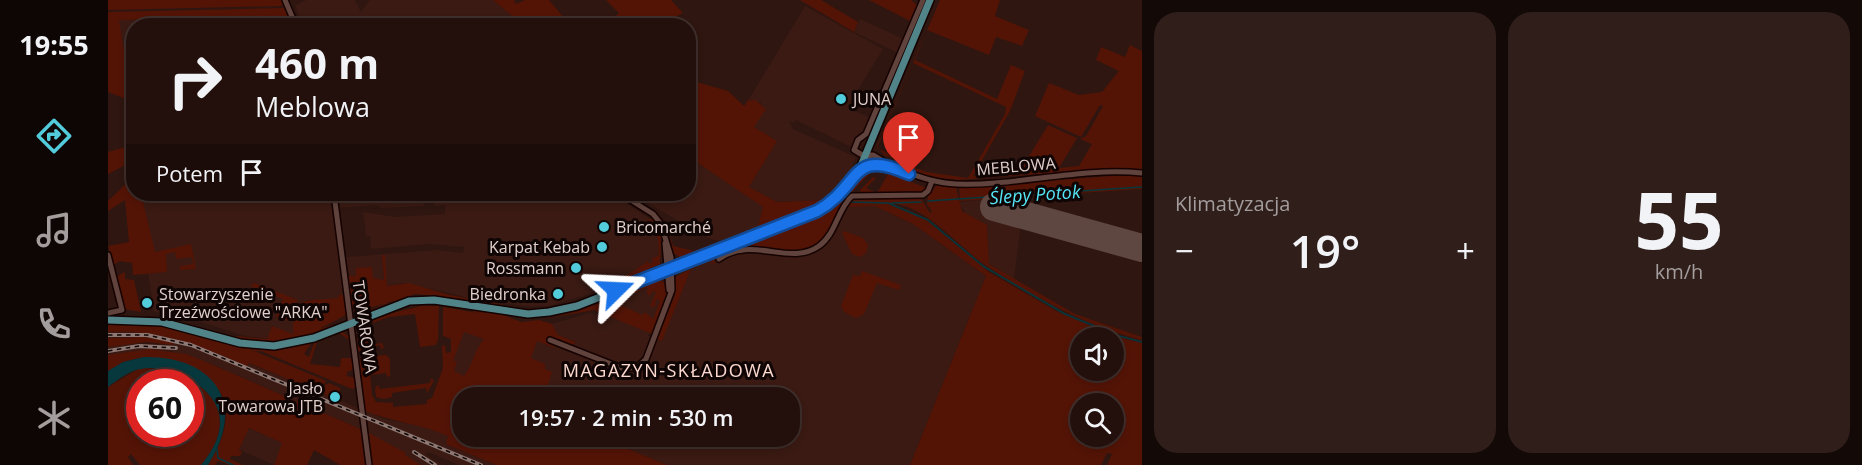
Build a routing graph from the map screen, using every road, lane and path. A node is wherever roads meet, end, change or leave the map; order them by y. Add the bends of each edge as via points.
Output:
1 (285, 0) edge
2 (923, 0) edge
3 (932, 0) edge
4 (292, 18) edge
5 (866, 155) junction
6 (876, 163) junction
7 (894, 167) junction
8 (859, 170) junction
9 (1142, 172) edge
10 (932, 181) junction
11 (335, 201) edge
12 (632, 201) edge
13 (665, 235) junction
14 (108, 255) edge
15 (670, 257) junction
16 (720, 260) dead end
17 (683, 264) junction
18 (669, 269) junction
19 (657, 274) junction
20 (668, 280) junction
21 (670, 301) junction
22 (108, 313) edge
23 (108, 320) edge
24 (351, 322) junction
25 (550, 339) dead end
26 (369, 465) edge

1 - 4 street
2 - 5 street via 866,134 854,150
3 - 5 main road
5 - 6 street, MEBLOWA
5 - 7 street, MEBLOWA
5 - 8 main road
6 - 7 street, MEBLOWA
6 - 8 street
7 - 10 street, MEBLOWA
8 - 17 main road via 839,196 817,211
9 - 10 street, MEBLOWA via 963,184
10 - 16 street via 923,195 852,196 834,228 813,250 793,253 746,248
11 - 24 street, TOWAROWA
12 - 13 street via 655,216
13 - 15 street
13 - 18 street
14 - 22 street via 122,309
15 - 17 street
15 - 18 street
17 - 18 main road
18 - 19 main road
18 - 20 street
18 - 21 street
19 - 20 street
19 - 24 main road via 577,306 549,312 528,314 420,300 400,303
20 - 21 street
21 - 25 street via 646,359 635,368 622,368
23 - 24 main road via 162,322 240,343 274,346 314,338
24 - 26 street, TOWAROWA

